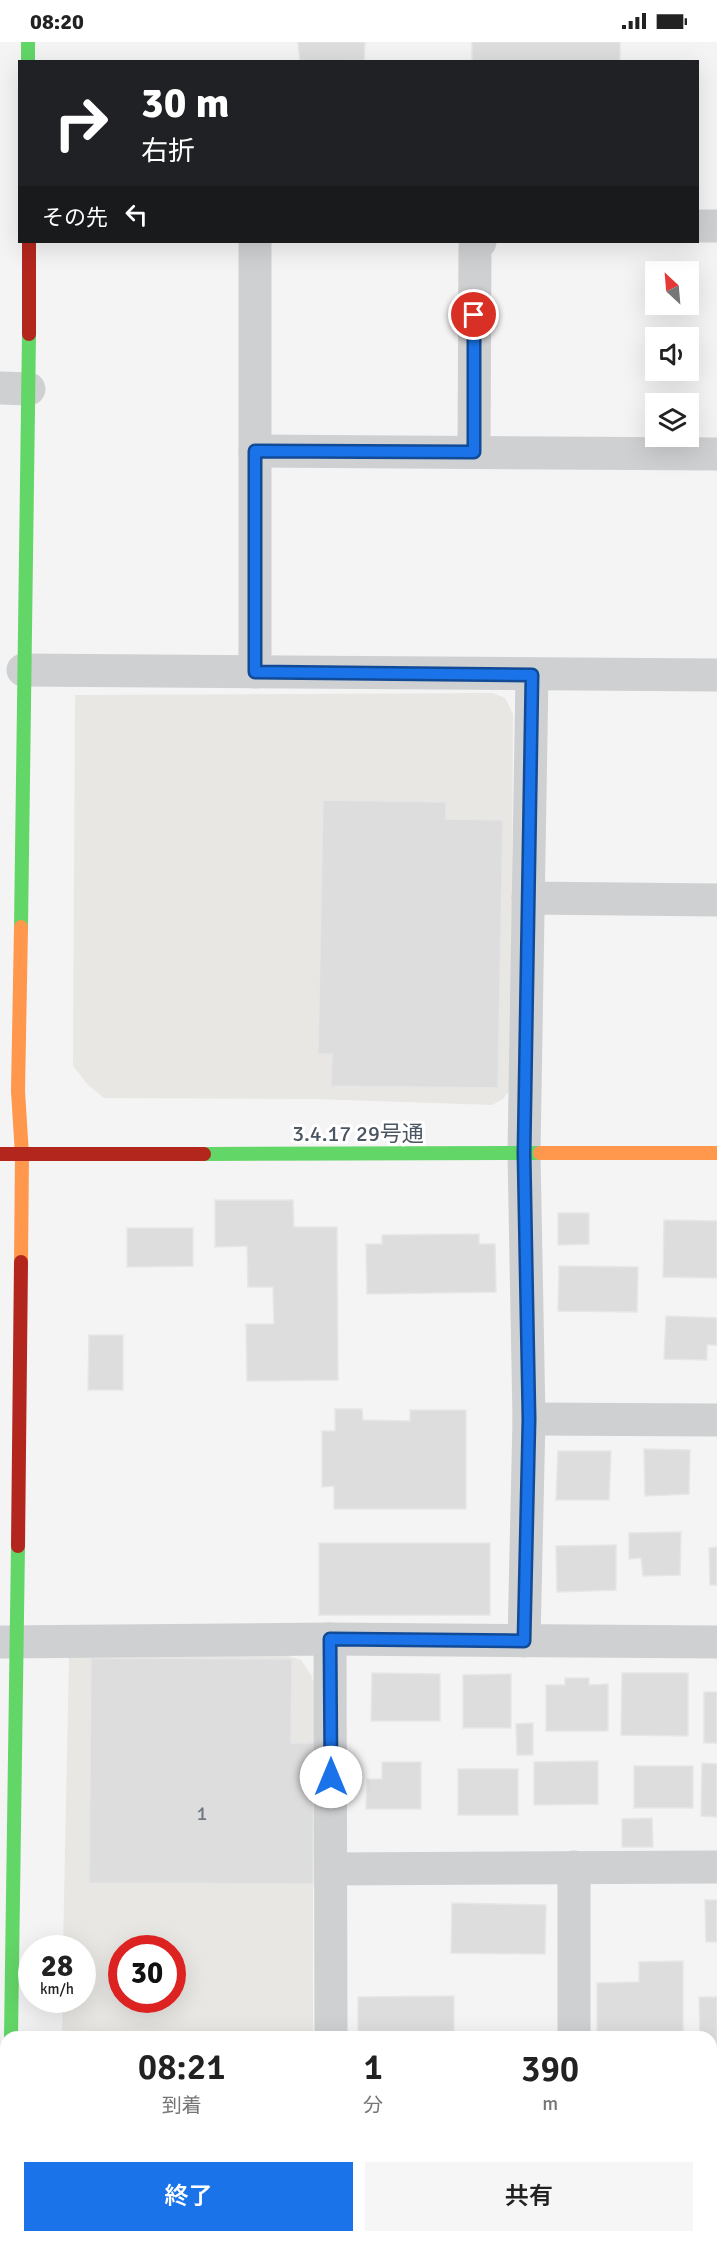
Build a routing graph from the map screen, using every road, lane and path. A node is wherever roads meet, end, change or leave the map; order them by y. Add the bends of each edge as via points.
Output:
1 (28, 42) edge
2 (28, 60) edge
3 (699, 226) edge
4 (717, 226) edge
5 (28, 243) edge
6 (255, 243) edge
7 (478, 243) edge
8 (14, 389) edge
9 (255, 451) junction
10 (474, 452) junction
11 (717, 454) edge
12 (23, 670) junction
13 (255, 672) junction
14 (532, 675) junction
15 (717, 675) edge
16 (528, 898) junction
17 (717, 900) edge
18 (524, 1153) junction
19 (717, 1153) edge
20 (0, 1154) edge
21 (22, 1155) junction
22 (10, 1415) edge
23 (529, 1419) junction
24 (717, 1420) edge
25 (330, 1639) junction
26 (524, 1641) junction
27 (8, 1642) edge
28 (717, 1642) edge
29 (574, 1867) junction
30 (717, 1867) edge
31 (331, 1869) junction
32 (11, 2031) edge
33 (331, 2031) edge
34 (574, 2031) edge

1 - 2 main road
3 - 4 street
5 - 8 main road
6 - 9 street
7 - 10 street via 474,246
8 - 12 main road
9 - 10 street
9 - 13 street
10 - 11 street
12 - 13 street
12 - 21 main road via 18,1091
13 - 14 street
14 - 15 street
14 - 16 street
16 - 17 street
16 - 18 street
18 - 19 main road, 3.4.17 29号通
18 - 21 main road, 3.4.17 29号通
18 - 23 street
20 - 21 main road, 3.4.17 29号通
21 - 22 main road
22 - 27 main road
23 - 24 street
23 - 26 street
25 - 26 street
25 - 27 street
25 - 31 street
26 - 28 street
27 - 32 main road
29 - 30 street
29 - 31 street
29 - 34 street
31 - 33 street

